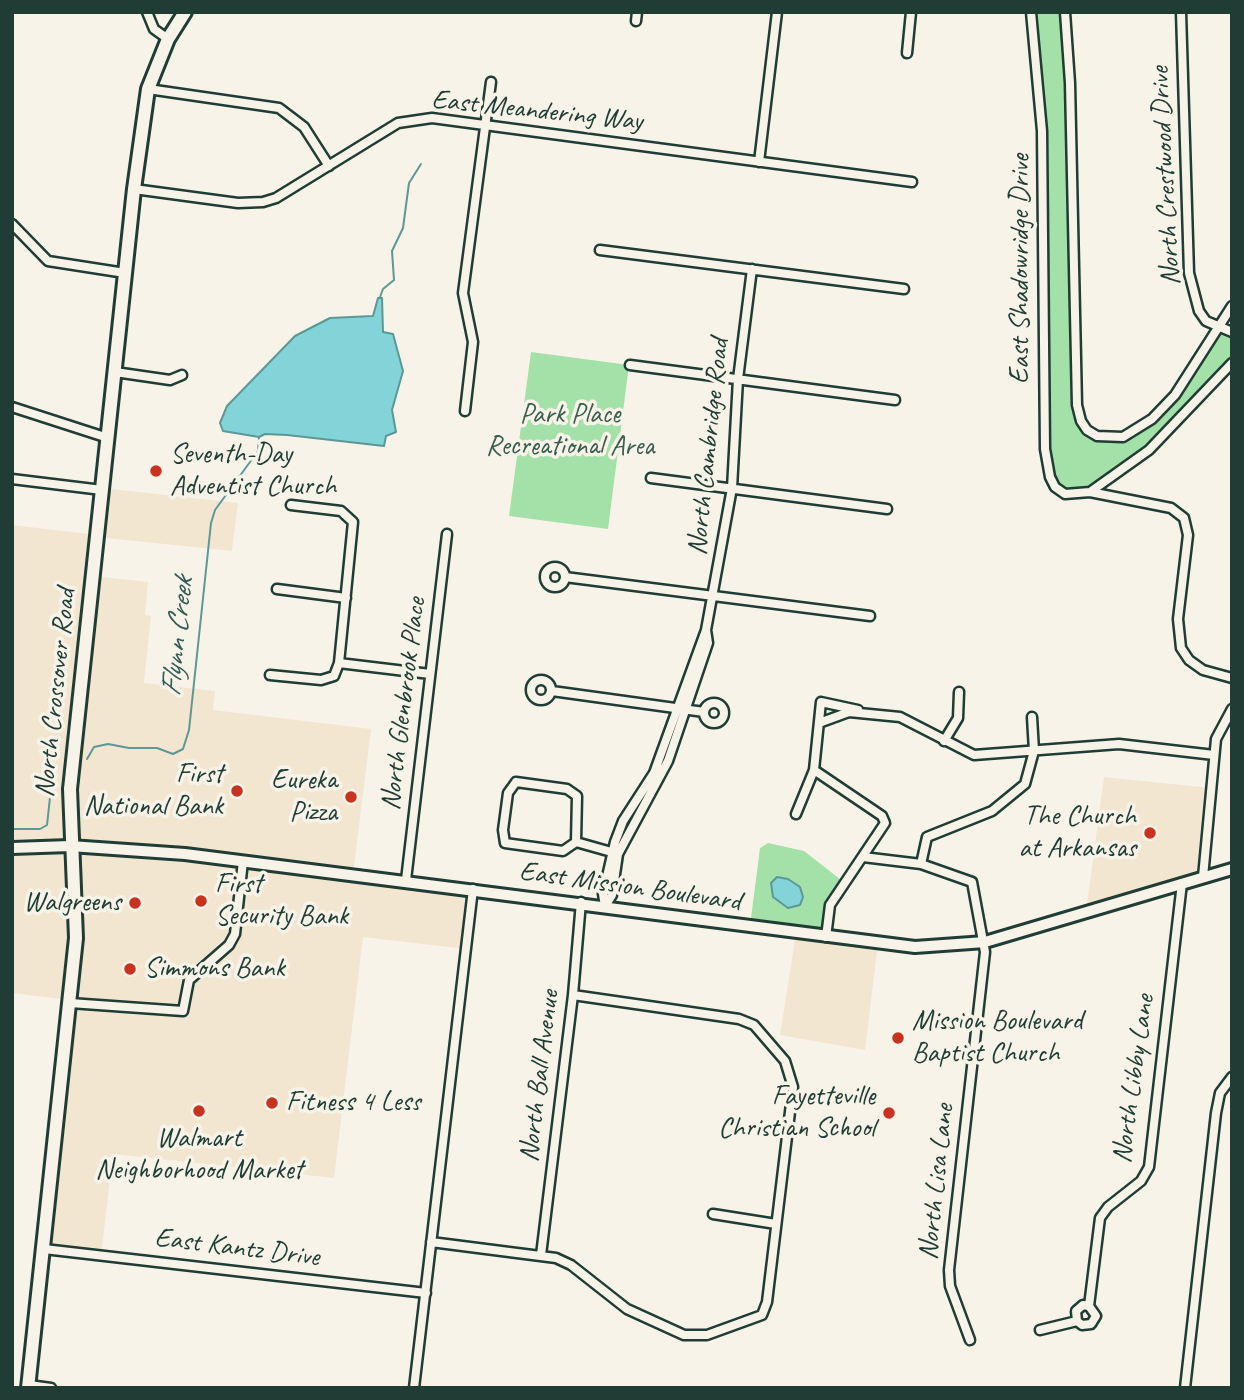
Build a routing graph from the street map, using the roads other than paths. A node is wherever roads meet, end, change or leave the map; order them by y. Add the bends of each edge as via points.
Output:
1 (146, 12) edge
2 (185, 12) edge
3 (777, 12) edge
4 (911, 12) edge
5 (1031, 12) edge
6 (1065, 12) edge
7 (1181, 12) edge
8 (168, 39) junction
9 (907, 54) dead end
10 (491, 82) dead end
11 (148, 89) junction
12 (485, 124) junction
13 (759, 162) junction
14 (330, 166) junction
15 (912, 182) dead end
16 (134, 189) junction
17 (12, 225) edge
18 (600, 250) dead end
19 (752, 269) junction
20 (125, 273) junction
21 (904, 289) dead end
22 (1232, 306) edge
23 (1218, 328) junction
24 (1232, 332) edge
25 (1232, 363) edge
26 (630, 365) dead end
27 (115, 372) junction
28 (182, 375) dead end
29 (738, 379) junction
30 (895, 400) dead end
31 (12, 407) edge
32 (465, 411) dead end
33 (108, 438) junction
34 (651, 478) dead end
35 (12, 479) edge
36 (732, 488) junction
37 (102, 489) junction
38 (1090, 492) junction
39 (291, 505) dead end
40 (887, 509) dead end
41 (447, 534) dead end
42 (565, 577) dead end
43 (277, 589) dead end
44 (713, 597) junction
45 (346, 598) junction
46 (870, 616) dead end
47 (339, 663) junction
48 (430, 674) junction
49 (270, 675) dead end
50 (1232, 678) edge
51 (552, 691) dead end
52 (960, 692) dead end
53 (1232, 709) edge
54 (682, 710) junction
55 (860, 711) junction
56 (704, 712) dead end
57 (1032, 717) dead end
58 (820, 723) junction
59 (944, 741) junction
60 (1034, 751) junction
61 (1213, 755) junction
62 (814, 770) junction
63 (796, 814) dead end
64 (576, 842) junction
65 (71, 846) junction
66 (12, 848) edge
67 (615, 853) junction
68 (863, 857) junction
69 (243, 860) junction
70 (921, 864) junction
71 (1232, 869) edge
72 (1203, 877) junction
73 (406, 880) junction
74 (1182, 883) junction
75 (473, 889) junction
76 (581, 902) junction
77 (605, 906) junction
78 (826, 937) junction
79 (985, 942) junction
80 (573, 995) junction
81 (70, 1003) junction
82 (1232, 1077) edge
83 (713, 1214) dead end
84 (776, 1224) junction
85 (431, 1242) junction
86 (44, 1249) junction
87 (541, 1255) junction
88 (426, 1293) junction
89 (1089, 1306) junction
90 (1077, 1321) junction
91 (1040, 1331) dead end
92 (970, 1340) dead end
93 (29, 1387) edge
94 (51, 1388) edge
95 (414, 1388) edge
96 (1185, 1388) edge

1 - 8 street via 154,29
2 - 8 main road, North Crossover Road
3 - 13 street
4 - 9 street
5 - 38 street, East Shadowridge Drive via 1042,131 1047,465 1055,487 1065,494
6 - 23 street via 1081,421 1097,436 1123,438 1152,419 1175,395
7 - 23 street, North Crestwood Drive via 1189,273 1199,311
8 - 11 main road, North Crossover Road
10 - 12 street
11 - 14 street via 279,108 304,127
11 - 16 main road, North Crossover Road
12 - 13 street, East Meandering Way
12 - 14 street, East Meandering Way via 432,118 398,123
12 - 32 street via 463,293 473,342
13 - 15 street, East Meandering Way
14 - 16 street, East Meandering Way via 263,202 238,203
16 - 20 main road, North Crossover Road
17 - 20 street via 48,261
18 - 19 street
19 - 21 street
19 - 29 street, North Cambridge Road
20 - 27 main road, North Crossover Road
22 - 23 street
23 - 24 street
25 - 38 street via 1166,436
26 - 29 street
27 - 28 street via 170,380
27 - 33 main road, North Crossover Road
29 - 30 street
29 - 36 street, North Cambridge Road
31 - 33 street
33 - 37 main road, North Crossover Road
34 - 36 street
35 - 37 street
36 - 40 street
36 - 44 street, North Cambridge Road
37 - 65 main road, North Crossover Road via 69,789
38 - 50 street via 1171,508 1184,518 1188,535 1178,619 1181,648 1203,670
39 - 45 street via 341,511 350,517 355,528
41 - 48 street, North Glenbrook Place
42 - 44 street
43 - 45 street
44 - 46 street
44 - 54 street, North Cambridge Road via 708,643
45 - 47 street
47 - 48 street
47 - 49 street via 334,676 321,680
48 - 73 street, North Glenbrook Place
51 - 54 street
52 - 59 street via 958,718
53 - 61 street
54 - 56 street
54 - 67 street, North Cambridge Road via 668,761
55 - 58 street
55 - 58 street via 821,702
55 - 59 street via 912,721
57 - 60 street
58 - 62 street
59 - 60 street via 974,755
60 - 61 street via 1119,744
60 - 70 street via 1025,784 992,811 927,837
61 - 72 street
62 - 63 street
62 - 68 street via 884,819
64 - 64 street via 563,851 505,843 508,793 516,782 567,789 577,796
64 - 67 street
65 - 66 main road, East Mission Boulevard
65 - 69 main road, East Mission Boulevard
65 - 81 main road, North Crossover Road via 77,932
67 - 77 street, North Cambridge Road via 611,895
68 - 70 street
68 - 78 street via 830,905
69 - 73 main road, East Mission Boulevard
69 - 81 street via 235,934 229,945 189,980 183,1011
70 - 79 street, North Lisa Lane via 968,878
71 - 72 main road, East Mission Boulevard
72 - 74 main road, East Mission Boulevard
73 - 75 main road, East Mission Boulevard
74 - 79 main road, East Mission Boulevard
74 - 89 street, North Libby Lane via 1149,1167 1141,1181 1108,1206 1100,1218
75 - 76 main road, East Mission Boulevard
75 - 85 street
76 - 77 main road, East Mission Boulevard
76 - 80 street, North Ball Avenue
77 - 78 main road, East Mission Boulevard
78 - 79 main road, East Mission Boulevard via 915,947
79 - 92 street, North Lisa Lane via 949,1270 950,1286
80 - 84 street via 739,1019 767,1037 785,1060 792,1079
80 - 87 street, North Ball Avenue
81 - 86 main road, North Crossover Road
82 - 96 street via 1220,1093 1216,1113
83 - 84 street
84 - 87 street via 765,1309 757,1319 695,1337 627,1310 571,1265
85 - 87 street
85 - 88 street
86 - 88 street, East Kantz Drive
86 - 93 main road, North Crossover Road
88 - 95 street
89 - 90 street via 1078,1309
89 - 90 street, North Libby Lane via 1096,1312 1094,1322 1085,1325
90 - 91 street, North Libby Lane
93 - 94 street

